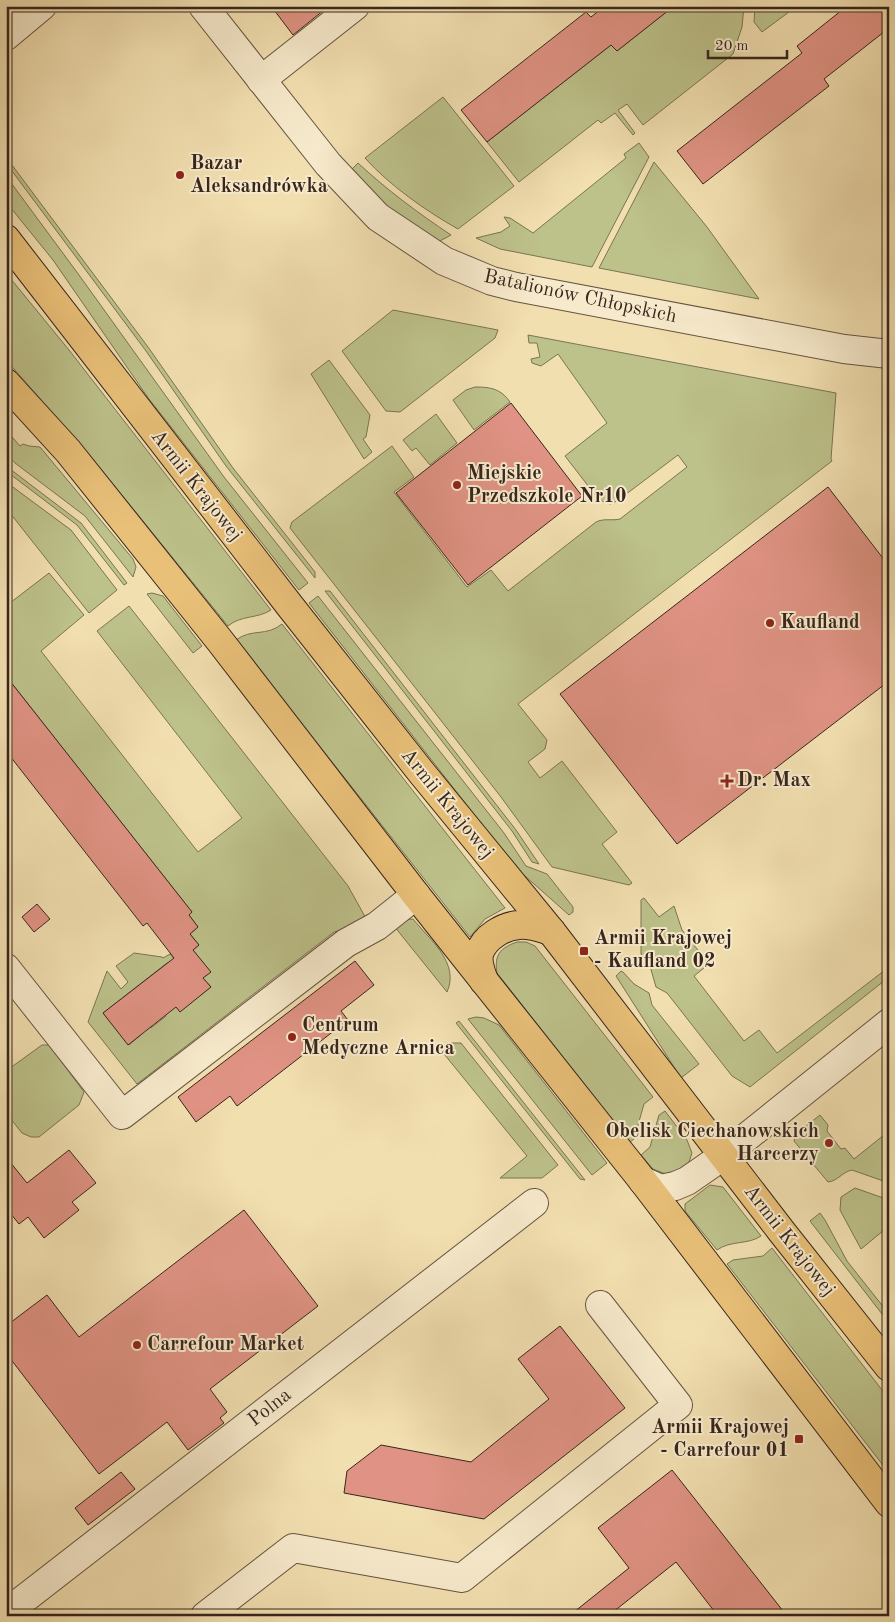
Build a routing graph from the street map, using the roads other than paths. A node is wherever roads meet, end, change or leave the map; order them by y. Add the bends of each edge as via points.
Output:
1 (42, 6) edge
2 (203, 6) edge
3 (355, 6) edge
4 (6, 36) edge
5 (261, 80) junction
6 (6, 239) edge
7 (889, 354) edge
8 (6, 383) edge
9 (416, 895) junction
10 (551, 931) junction
11 (6, 968) edge
12 (484, 981) junction
13 (889, 1023) edge
14 (723, 1156) junction
15 (642, 1182) junction
16 (534, 1203) dead end
17 (600, 1304) dead end
18 (889, 1367) edge
19 (889, 1503) edge
20 (6, 1613) edge
21 (204, 1616) edge

1 - 4 street
2 - 5 street, Batalionów Chłopskich
3 - 5 street
5 - 7 street, Batalionów Chłopskich via 328,164 378,217 444,261 492,281 516,287 844,350
6 - 10 main road, Armii Krajowej via 290,606
8 - 9 main road via 68,451
9 - 11 street via 377,926 346,943 122,1115
9 - 12 main road
10 - 12 main road via 521,925 511,926 492,936 479,953
10 - 14 main road, Armii Krajowej
12 - 15 main road
13 - 14 street
14 - 15 street via 675,1186 661,1189
14 - 18 main road, Armii Krajowej
15 - 19 main road
16 - 20 street, Polna
17 - 21 street via 678,1405 462,1578 293,1548

